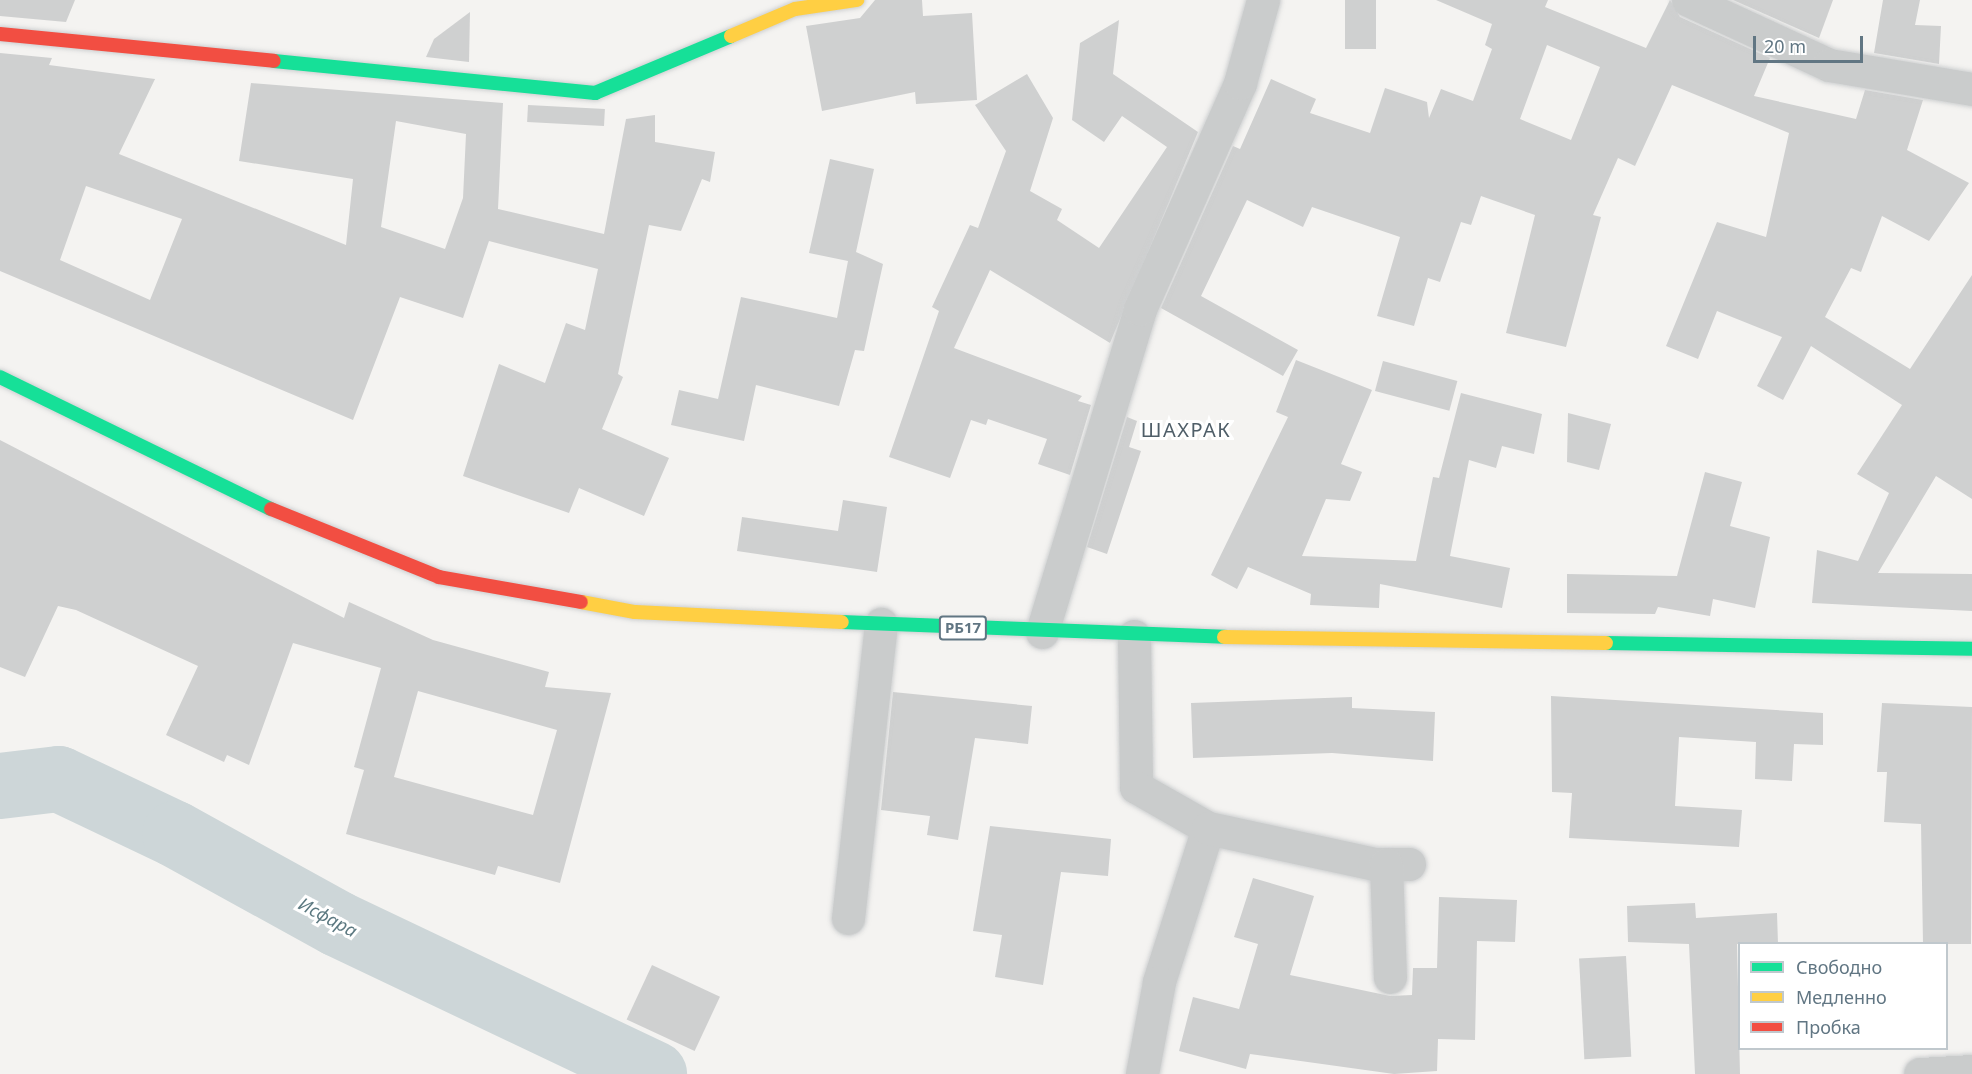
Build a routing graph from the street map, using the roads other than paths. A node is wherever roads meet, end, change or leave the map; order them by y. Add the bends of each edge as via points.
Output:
1 (857, 0) edge
2 (1263, 0) edge
3 (1689, 0) edge
4 (0, 34) edge
5 (1972, 89) edge
6 (0, 377) edge
7 (881, 624) junction
8 (1042, 632) junction
9 (1134, 636) junction
10 (1972, 649) edge
11 (1208, 828) junction
12 (848, 918) dead end
13 (1390, 977) dead end
14 (1972, 1071) edge
15 (1142, 1074) edge
16 (1920, 1074) edge

1 - 4 main road via 795,9 594,93
2 - 8 street via 1240,83 1140,309
3 - 5 street via 1829,65
6 - 7 main road, РБ17 via 237,495 439,577 635,612
7 - 8 main road, РБ17
7 - 12 street
8 - 9 main road, РБ17
9 - 10 main road, РБ17
9 - 11 street via 1136,787
11 - 13 street via 1397,864
11 - 15 street via 1160,982
14 - 16 street

